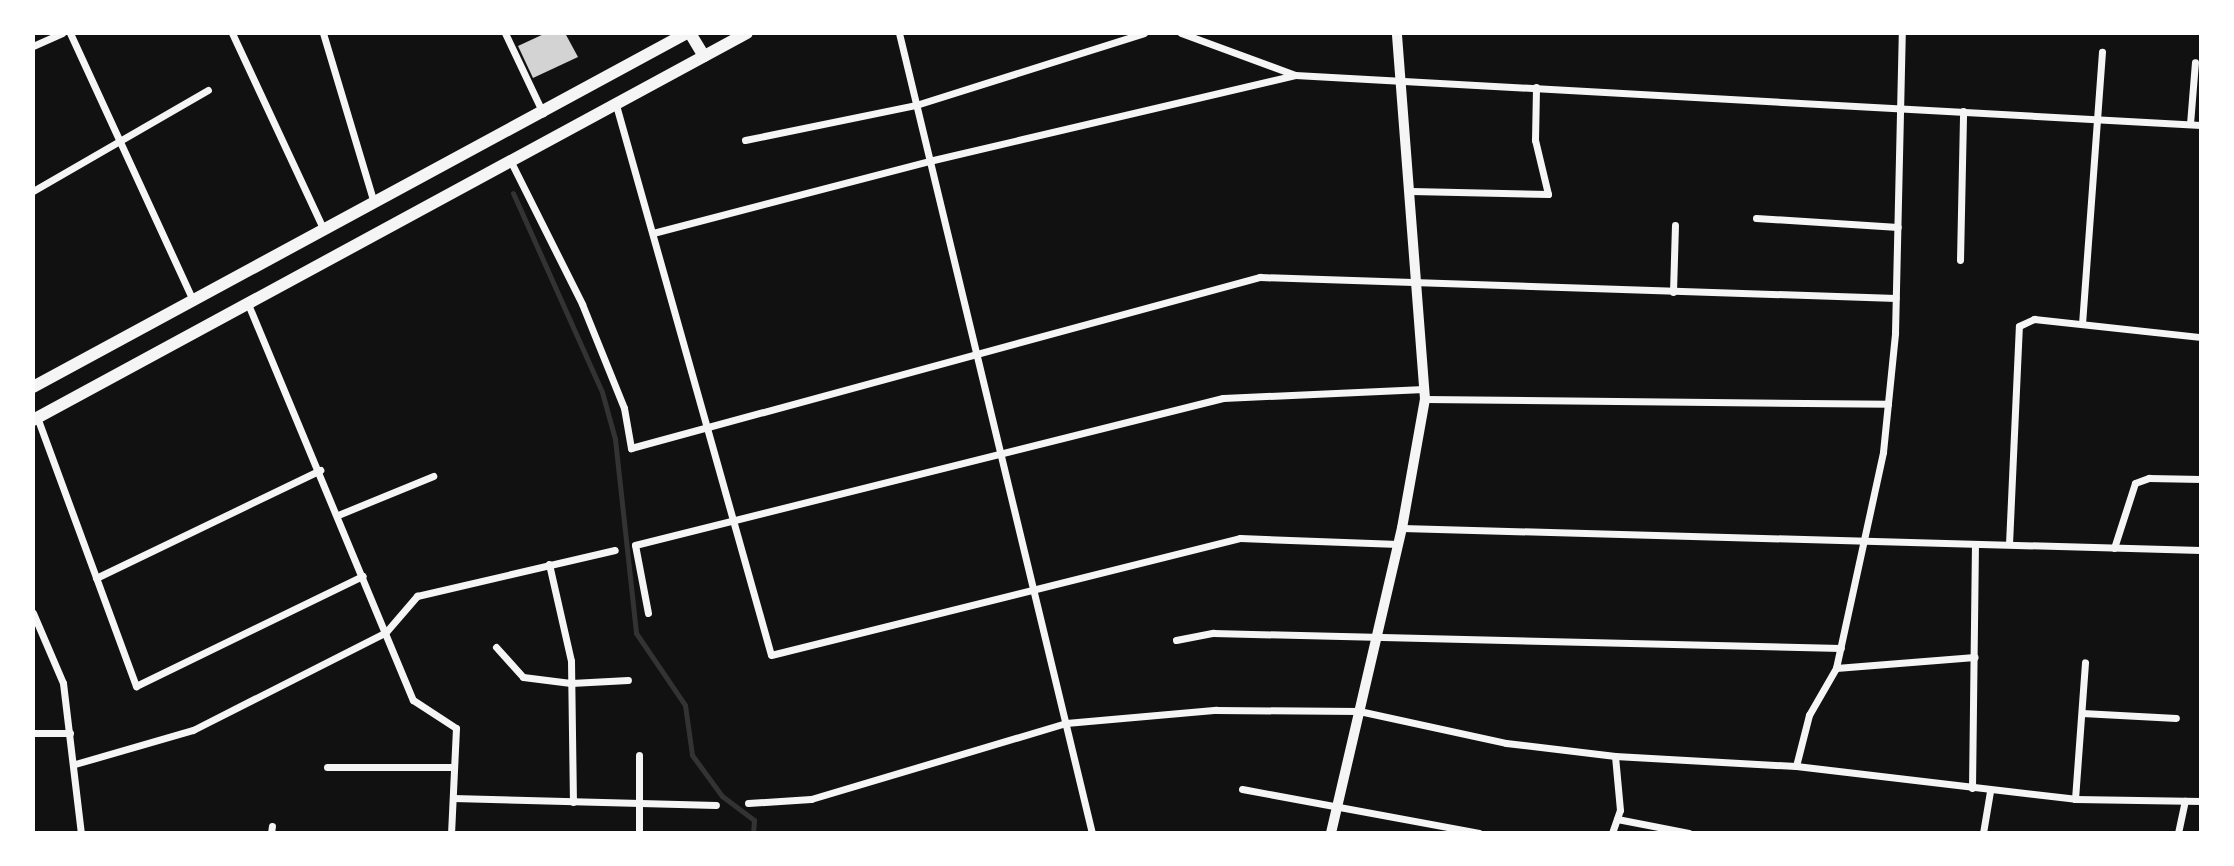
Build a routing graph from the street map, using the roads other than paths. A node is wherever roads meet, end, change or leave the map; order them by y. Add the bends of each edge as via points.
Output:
1 (62, 33) edge
2 (70, 33) edge
3 (232, 33) edge
4 (323, 33) edge
5 (505, 33) edge
6 (689, 33) edge
7 (747, 33) edge
8 (899, 33) edge
9 (1144, 33) edge
10 (1181, 33) edge
11 (1397, 33) edge
12 (1902, 33) edge
13 (33, 46) edge
14 (2102, 52) dead end
15 (704, 56) junction
16 (2195, 62) dead end
17 (1295, 75) junction
18 (1401, 79) junction
19 (1536, 87) junction
20 (208, 90) dead end
21 (617, 105) junction
22 (916, 105) junction
23 (1902, 108) junction
24 (1963, 111) junction
25 (543, 113) junction
26 (2101, 119) junction
27 (2190, 124) junction
28 (2201, 125) edge
29 (120, 141) junction
30 (745, 141) dead end
31 (929, 161) junction
32 (511, 162) junction
33 (33, 191) edge
34 (1411, 191) junction
35 (374, 203) junction
36 (1756, 218) dead end
37 (1675, 225) dead end
38 (1898, 226) junction
39 (324, 230) junction
40 (653, 233) junction
41 (1960, 260) dead end
42 (1419, 286) junction
43 (1673, 292) junction
44 (1896, 298) junction
45 (193, 300) junction
46 (248, 303) junction
47 (2082, 324) junction
48 (2201, 337) edge
49 (976, 353) junction
50 (33, 387) edge
51 (1424, 394) junction
52 (1888, 404) junction
53 (35, 418) edge
54 (707, 427) junction
55 (1000, 454) junction
56 (320, 470) junction
57 (433, 476) dead end
58 (2201, 479) edge
59 (338, 515) junction
60 (734, 523) junction
61 (1402, 528) junction
62 (1865, 540) junction
63 (1398, 544) junction
64 (1975, 544) junction
65 (2009, 544) junction
66 (2114, 548) junction
67 (615, 550) dead end
68 (2201, 550) edge
69 (549, 564) junction
70 (363, 576) junction
71 (96, 578) junction
72 (1033, 589) junction
73 (648, 612) dead end
74 (33, 613) edge
75 (386, 632) junction
76 (1377, 635) junction
77 (1176, 640) dead end
78 (496, 647) dead end
79 (1841, 648) junction
80 (1975, 657) junction
81 (2085, 662) dead end
82 (1836, 668) junction
83 (628, 680) dead end
84 (571, 683) junction
85 (1359, 711) junction
86 (2082, 713) junction
87 (2176, 718) dead end
88 (1066, 723) junction
89 (33, 733) edge
90 (70, 733) junction
91 (639, 755) dead end
92 (1615, 756) junction
93 (75, 764) junction
94 (1796, 766) junction
95 (327, 767) dead end
96 (454, 767) junction
97 (1972, 788) junction
98 (1242, 789) dead end
99 (1990, 791) junction
100 (453, 798) junction
101 (2075, 799) junction
102 (2185, 801) junction
103 (2201, 801) edge
104 (573, 802) junction
105 (748, 803) dead end
106 (1338, 804) junction
107 (716, 805) dead end
108 (639, 806) junction
109 (1616, 819) junction
110 (81, 833) edge
111 (451, 833) edge
112 (639, 833) edge
113 (1093, 833) edge
114 (1331, 833) edge
115 (1479, 833) edge
116 (1612, 833) edge
117 (1689, 833) edge
118 (1983, 833) edge
119 (2178, 833) edge

1 - 13 street
2 - 29 street
3 - 39 street
4 - 35 street
5 - 25 street
6 - 15 main road
6 - 25 main road
7 - 15 main road
8 - 22 street
9 - 22 street
10 - 17 street
11 - 18 main road
12 - 23 street
14 - 26 street
15 - 21 main road
16 - 27 street
17 - 18 street
17 - 31 street
18 - 19 street
18 - 34 main road
19 - 23 street
19 - 34 street via 1535,140 1548,194
20 - 29 street
21 - 32 main road
21 - 40 street
22 - 30 street
22 - 31 street
23 - 24 street
23 - 38 street
24 - 26 street
24 - 41 street
25 - 35 main road
26 - 27 street
26 - 47 street
27 - 28 street
29 - 33 street
29 - 45 street
31 - 40 street
31 - 49 street
32 - 46 main road
32 - 54 street via 582,304 624,408 631,448
34 - 42 main road
35 - 39 main road
36 - 38 street
37 - 43 street
38 - 44 street
39 - 45 main road
40 - 54 street
42 - 43 street
42 - 49 street via 1260,277
42 - 51 main road
43 - 44 street
44 - 52 street
45 - 50 main road
46 - 53 main road
46 - 56 street
47 - 48 street
47 - 65 street via 2034,319 2023,322 2017,332
49 - 54 street
49 - 55 street
51 - 52 street
51 - 55 street via 1223,398
51 - 61 main road
52 - 62 street
53 - 71 street
54 - 60 street
55 - 60 street
55 - 72 street
56 - 59 street
56 - 71 street
57 - 59 street
58 - 66 street via 2138,480 2132,486
59 - 70 street
60 - 72 street via 771,655
60 - 73 street via 635,545
61 - 62 street
61 - 63 main road
62 - 64 street
62 - 79 street
63 - 72 street via 1240,538
63 - 76 main road
64 - 65 street
64 - 80 street
65 - 66 street
66 - 68 street
67 - 69 street
69 - 75 street via 417,596
69 - 84 street via 571,661
70 - 71 street via 136,686
70 - 75 street
72 - 88 street
74 - 90 street via 63,683
75 - 93 street via 193,730
75 - 96 street via 413,700 456,728
76 - 77 street via 1213,632
76 - 79 street
76 - 85 main road
78 - 84 street via 523,677
79 - 82 street
80 - 82 street
80 - 97 street
81 - 86 street
82 - 94 street via 1809,715
83 - 84 street
84 - 104 street
85 - 88 street via 1216,710
85 - 92 street via 1506,743
85 - 106 main road
86 - 87 street
86 - 101 street
88 - 105 street via 811,799
88 - 113 street
89 - 90 street
90 - 93 street
91 - 108 street
92 - 94 street
92 - 109 street via 1620,810
93 - 110 street
94 - 97 street
95 - 96 street
96 - 100 street
97 - 99 street
98 - 106 street
99 - 101 street
99 - 118 street
100 - 104 street
100 - 111 street
101 - 102 street
102 - 103 street
102 - 119 street
104 - 108 street
106 - 114 main road
106 - 115 street
107 - 108 street
108 - 112 street
109 - 116 street
109 - 117 street

